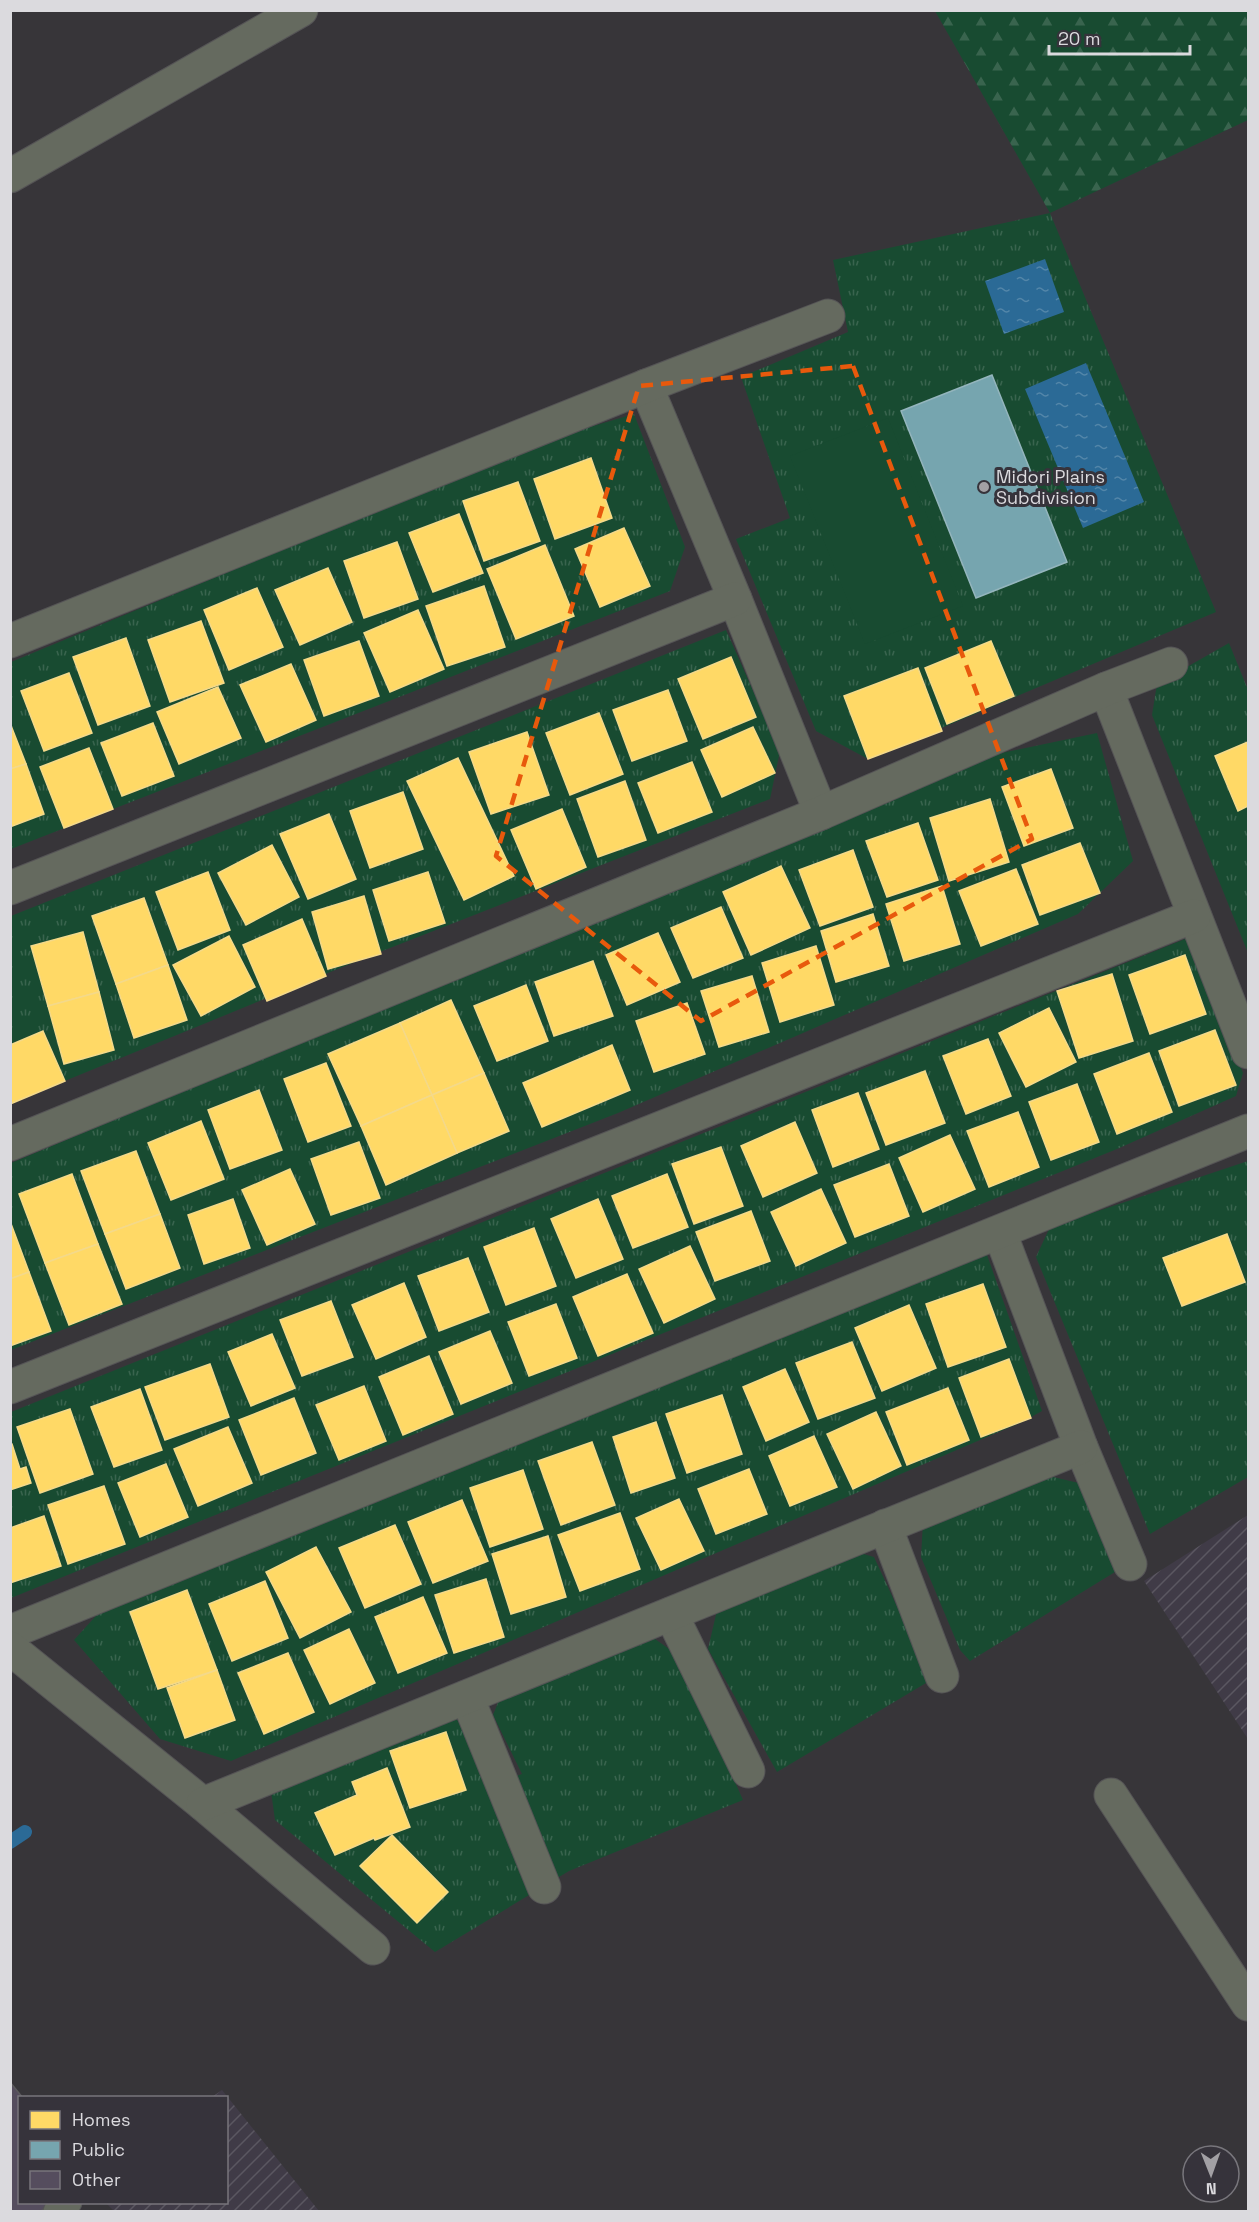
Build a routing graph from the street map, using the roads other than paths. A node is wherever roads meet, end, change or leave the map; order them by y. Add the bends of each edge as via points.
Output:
1 (301, 10) edge
2 (10, 176) edge
3 (828, 316) dead end
4 (646, 386) junction
5 (735, 599) junction
6 (10, 641) edge
7 (1171, 664) dead end
8 (1106, 689) junction
9 (821, 813) junction
10 (10, 888) edge
11 (1194, 916) junction
12 (1248, 1052) edge
13 (1248, 1131) edge
14 (10, 1144) edge
15 (1000, 1233) junction
16 (10, 1388) edge
17 (1081, 1447) junction
18 (885, 1526) junction
19 (1130, 1564) dead end
20 (671, 1614) junction
21 (10, 1632) edge
22 (10, 1648) edge
23 (942, 1676) dead end
24 (468, 1697) junction
25 (748, 1771) dead end
26 (1111, 1795) dead end
27 (203, 1804) junction
28 (544, 1887) dead end
29 (374, 1948) dead end
30 (1248, 2004) edge

1 - 2 street
3 - 4 street
4 - 5 street
4 - 6 street
5 - 9 street
5 - 10 street
7 - 8 street
8 - 9 street
8 - 11 street
9 - 14 street
11 - 12 street
11 - 16 street
13 - 15 street
15 - 17 street
15 - 21 street
17 - 18 street
17 - 19 street
18 - 20 street
18 - 23 street
20 - 24 street
20 - 25 street
22 - 27 street
24 - 27 street
24 - 28 street
26 - 30 street
27 - 29 street

